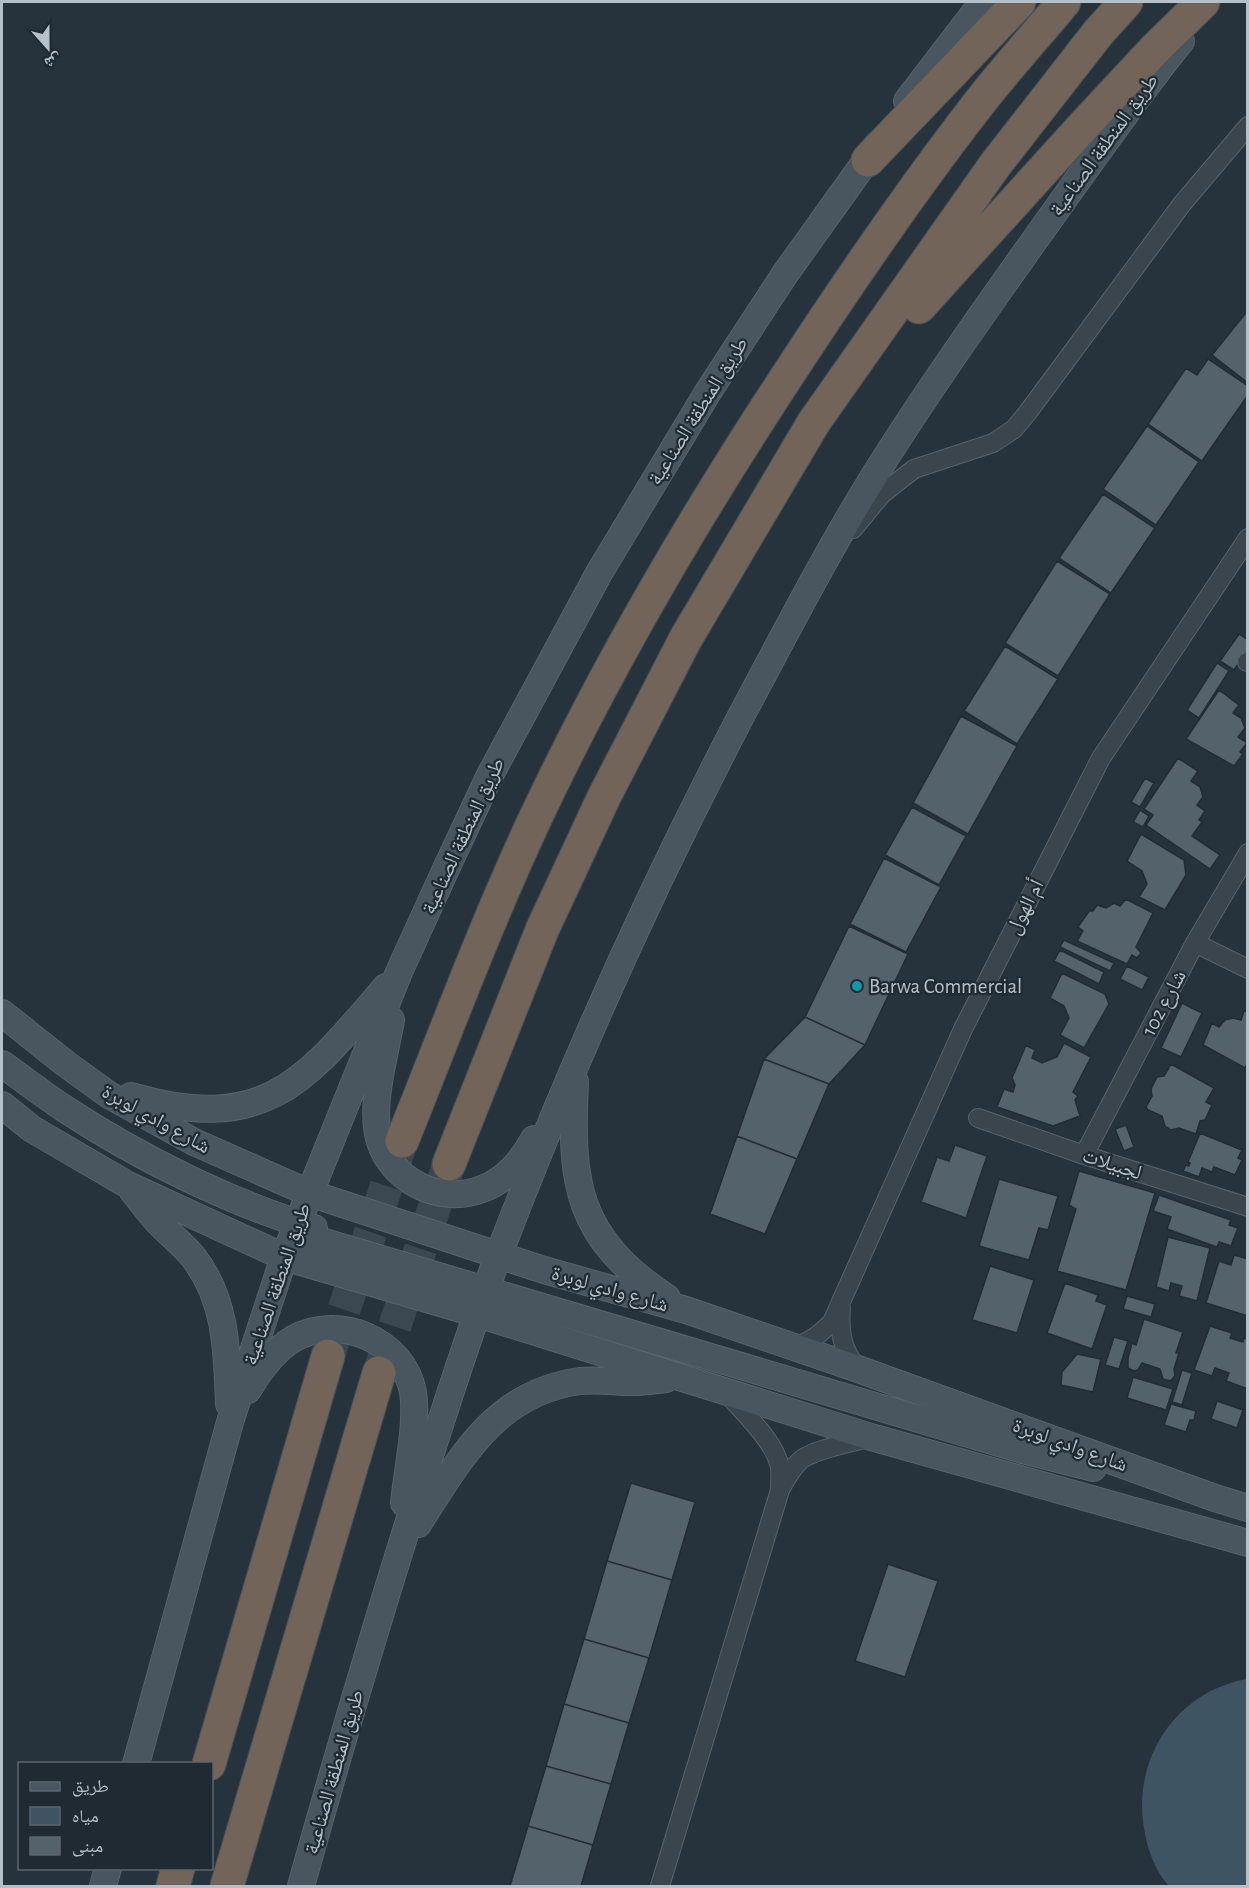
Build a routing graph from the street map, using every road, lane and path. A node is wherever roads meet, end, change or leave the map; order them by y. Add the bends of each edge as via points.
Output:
1 (983, 2) edge
2 (1018, 2) edge
3 (1064, 2) edge
4 (1126, 2) edge
5 (1203, 2) edge
6 (1213, 2) edge
7 (1248, 126) edge
8 (868, 160) junction
9 (814, 422) junction
10 (1248, 538) edge
11 (823, 563) junction
12 (1248, 853) edge
13 (1195, 943) junction
14 (1248, 969) edge
15 (399, 972) junction
16 (2, 1013) edge
17 (576, 1063) junction
18 (2, 1064) edge
19 (66, 1064) junction
20 (2, 1104) edge
21 (978, 1118) dead end
22 (402, 1141) tunnel mouth
23 (1084, 1155) junction
24 (449, 1164) tunnel mouth
25 (128, 1185) junction
26 (309, 1193) junction
27 (1248, 1207) edge
28 (297, 1223) junction
29 (498, 1255) junction
30 (284, 1257) junction
31 (486, 1289) junction
32 (843, 1298) junction
33 (686, 1310) junction
34 (478, 1314) junction
35 (792, 1347) junction
36 (328, 1356) tunnel mouth
37 (858, 1369) junction
38 (379, 1372) tunnel mouth
39 (681, 1378) junction
40 (727, 1393) junction
41 (230, 1422) junction
42 (871, 1437) junction
43 (780, 1490) junction
44 (1215, 1498) junction
45 (1248, 1508) edge
46 (1196, 1530) junction
47 (1248, 1543) edge
48 (1248, 1550) edge
49 (399, 1551) junction
50 (137, 1762) edge
51 (210, 1762) edge
52 (108, 1870) edge
53 (178, 1870) edge
54 (103, 1887) edge
55 (173, 1887) edge
56 (227, 1887) edge
57 (301, 1887) edge
58 (660, 1887) edge

1 - 8 street, طريق المنطقة الصناعية via 902,108
2 - 8 highway
3 - 22 highway via 988,91 916,187 743,443 653,591 534,822
4 - 9 highway via 995,165
5 - 9 highway via 1078,131 940,281 879,355
6 - 11 street, طريق المنطقة الصناعية via 1094,157 968,336 887,457
7 - 11 street, طريق المنطقة الصناعية via 1182,204 1014,429 993,443 914,469 899,479
8 - 15 street, طريق المنطقة الصناعية via 778,284 599,573 490,775
9 - 24 highway via 686,638 604,797 542,930
10 - 32 street, أم الهول via 1101,758 963,1029
11 - 17 street, طريق المنطقة الصناعية via 731,733 658,881
12 - 13 street, شارع 102
13 - 14 street
13 - 23 street, شارع 102
15 - 17 street via 376,1127 394,1169 410,1181 445,1194 466,1194 500,1180 528,1151
15 - 19 street via 324,1058 289,1087 263,1100 196,1110 164,1105 131,1096
15 - 26 street, طريق المنطقة الصناعية
16 - 19 street, شارع وادي لوبرة
17 - 29 street, طريق المنطقة الصناعية
17 - 33 street via 575,1164 594,1229 634,1276
18 - 28 street via 113,1138 202,1184
19 - 26 street, شارع وادي لوبرة via 110,1095 194,1142
20 - 25 street, شارع وادي لوبرة via 32,1129
21 - 23 street, لجبيلات
23 - 27 street, لجبيلات
25 - 30 street, شارع وادي لوبرة
25 - 41 street via 194,1258 212,1288 227,1348
26 - 28 street, طريق المنطقة الصناعية
26 - 29 street, شارع وادي لوبرة
28 - 29 street via 470,1274 484,1270
28 - 30 street, طريق المنطقة الصناعية
29 - 31 street, طريق المنطقة الصناعية
29 - 33 street, شارع وادي لوبرة
30 - 31 street via 294,1244 315,1240
30 - 34 street, شارع وادي لوبرة
30 - 41 street, طريق المنطقة الصناعية
31 - 34 street, طريق المنطقة الصناعية
31 - 44 street via 1026,1451
32 - 35 street, أم الهول via 832,1322 819,1335
32 - 37 street, أم الهول via 839,1325 842,1342
33 - 35 street, شارع وادي لوبرة
34 - 39 street, شارع وادي لوبرة
34 - 49 street, طريق المنطقة الصناعية
35 - 37 street, شارع وادي لوبرة
36 - 51 highway
37 - 44 street, شارع وادي لوبرة
38 - 56 highway
39 - 40 street, شارع وادي لوبرة
39 - 49 street via 580,1381 529,1395 506,1410 467,1452
40 - 42 street, شارع وادي لوبرة
40 - 43 street via 774,1450 780,1467
41 - 49 street via 261,1370 294,1339 329,1328 362,1334 379,1343 394,1355 412,1392 413,1422
41 - 50 street, طريق المنطقة الصناعية
42 - 43 street via 802,1459
42 - 46 street, شارع وادي لوبرة
43 - 58 street
44 - 45 street, شارع وادي لوبرة
46 - 47 street, شارع وادي لوبرة
46 - 48 street
49 - 57 street, طريق المنطقة الصناعية
52 - 54 street
53 - 55 highway

